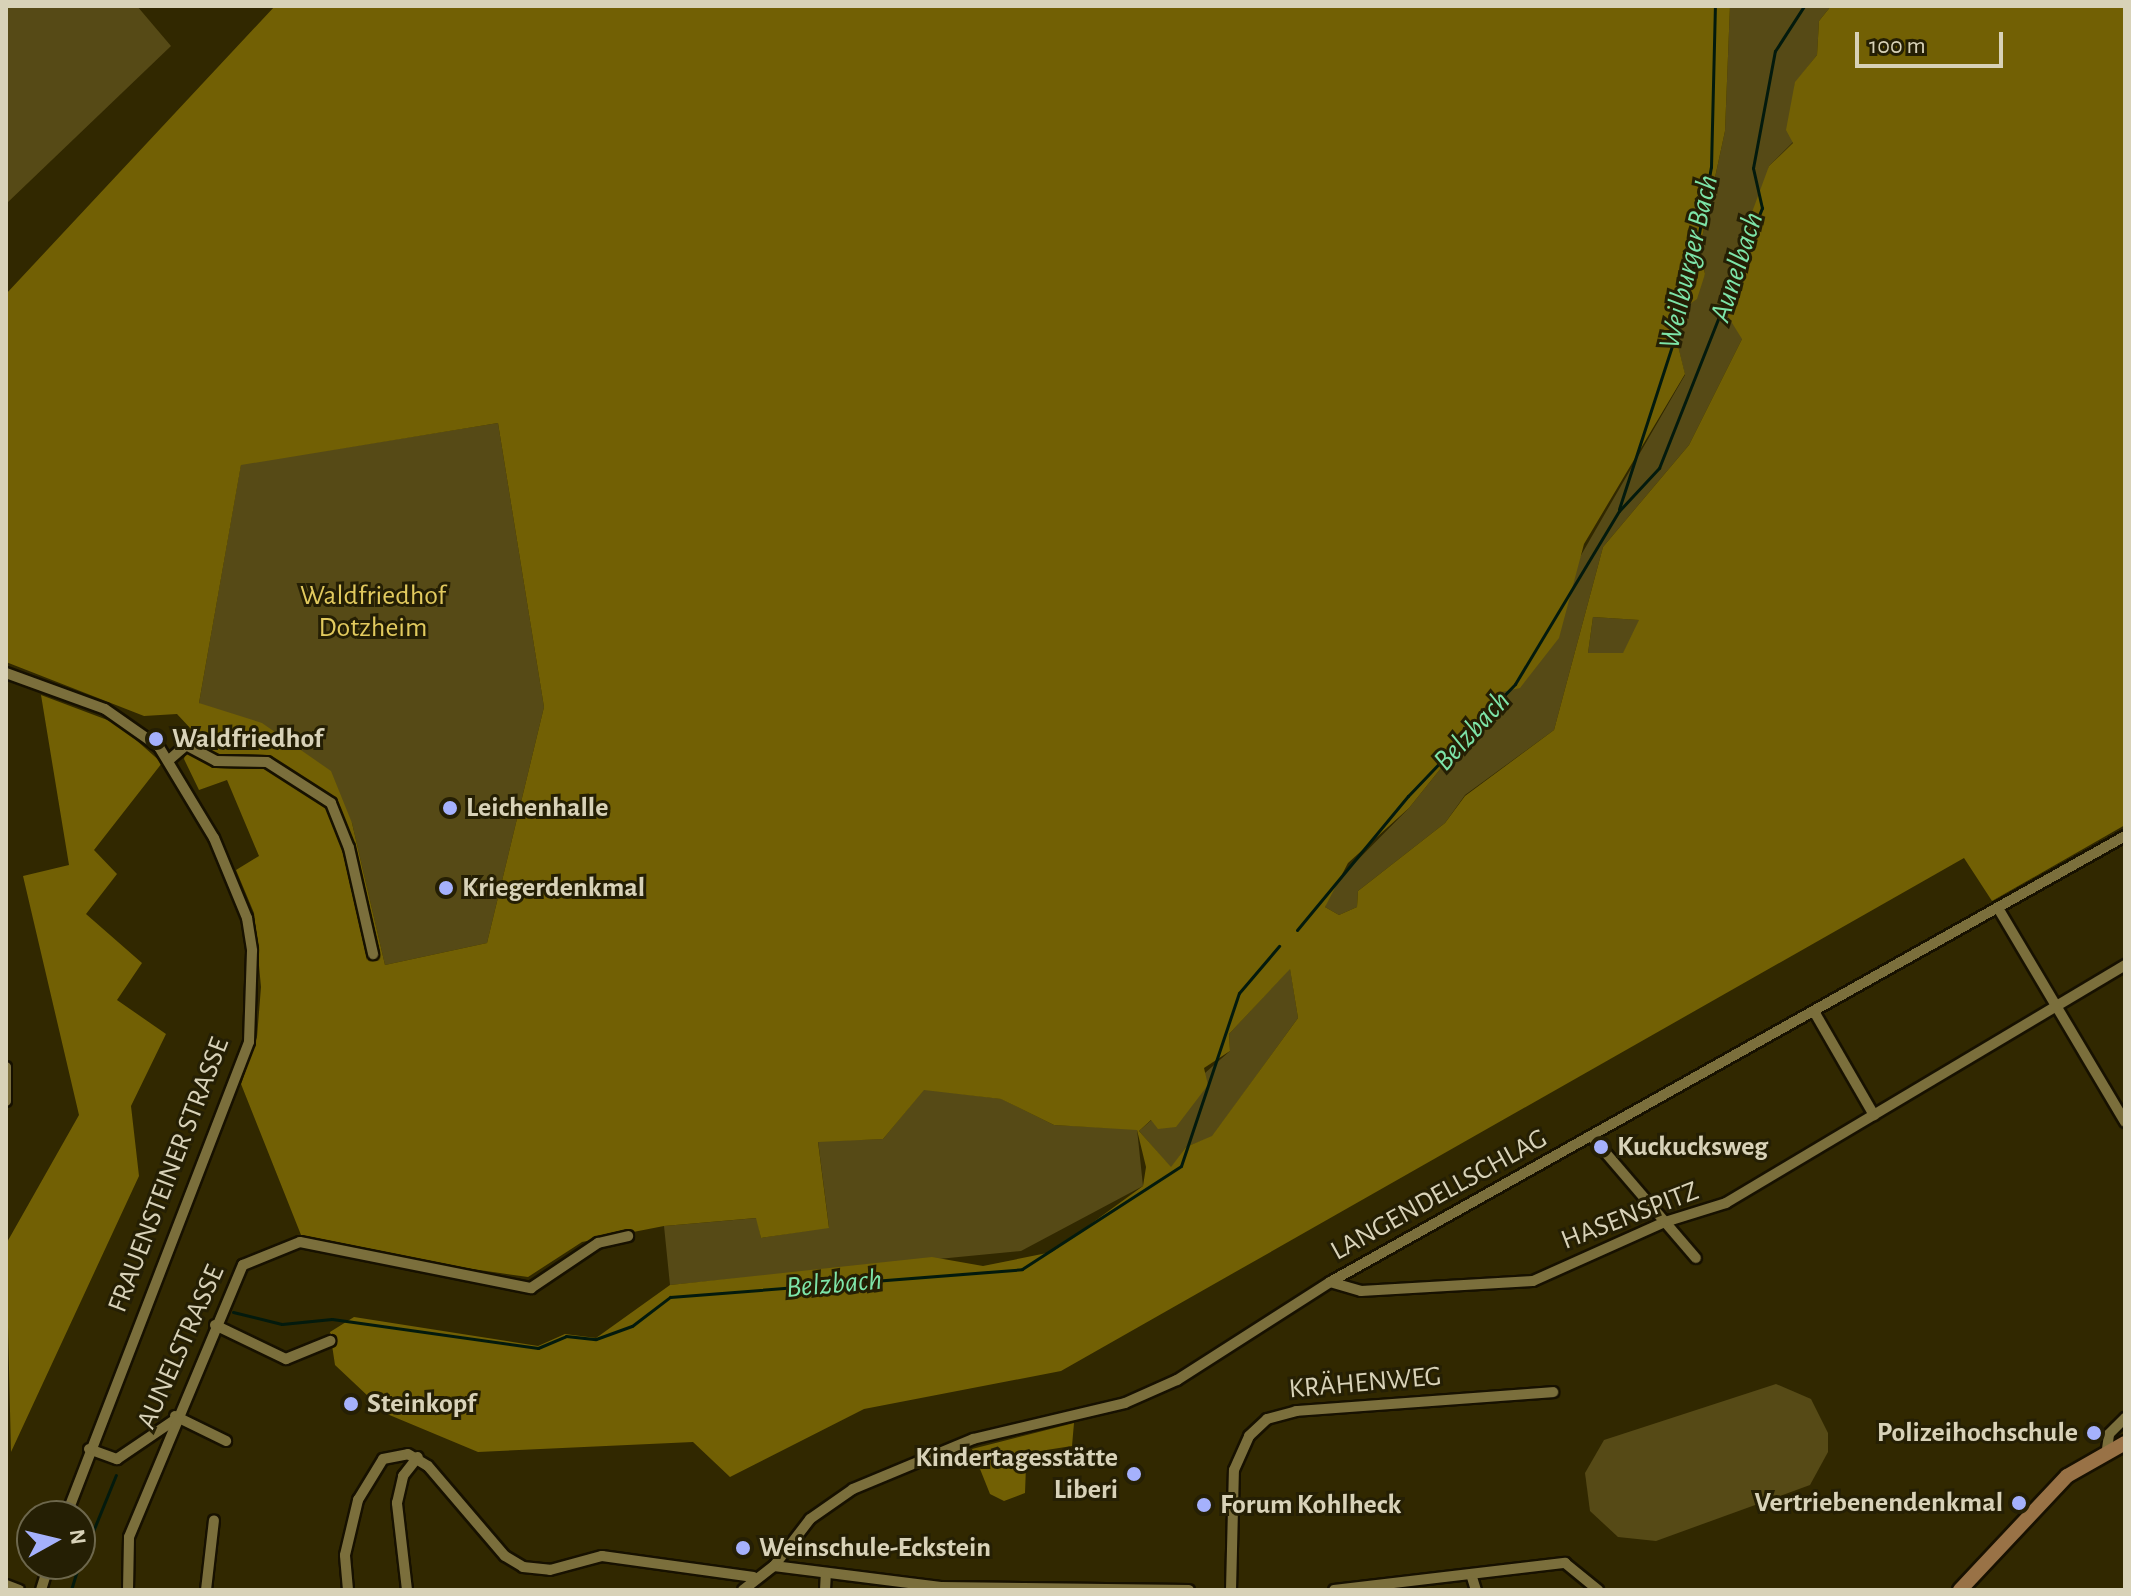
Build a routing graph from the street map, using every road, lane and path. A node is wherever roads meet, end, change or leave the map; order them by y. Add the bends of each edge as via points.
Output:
1 (6, 673) edge
2 (169, 760) junction
3 (2125, 836) edge
4 (1998, 908) junction
5 (373, 954) dead end
6 (2125, 965) edge
7 (2054, 1005) junction
8 (1815, 1013) junction
9 (6, 1067) edge
10 (2125, 1098) edge
11 (6, 1101) edge
12 (2114, 1104) junction
13 (1874, 1115) junction
14 (2125, 1122) edge
15 (1593, 1138) junction
16 (1665, 1222) junction
17 (628, 1236) dead end
18 (1696, 1258) dead end
19 (1330, 1282) junction
20 (215, 1325) junction
21 (330, 1341) dead end
22 (1553, 1392) dead end
23 (175, 1418) junction
24 (2125, 1418) edge
25 (226, 1441) dead end
26 (2125, 1443) edge
27 (89, 1449) junction
28 (2107, 1449) junction
29 (418, 1457) junction
30 (71, 1500) edge
31 (214, 1520) dead end
32 (774, 1566) junction
33 (826, 1573) junction
34 (1471, 1574) junction
35 (754, 1577) junction
36 (6, 1585) edge
37 (19, 1590) edge
38 (128, 1590) edge
39 (206, 1590) edge
40 (348, 1590) edge
41 (407, 1590) edge
42 (743, 1590) edge
43 (825, 1590) edge
44 (1189, 1590) edge
45 (1231, 1590) edge
46 (1334, 1590) edge
47 (1476, 1590) edge
48 (1598, 1590) edge
49 (1960, 1590) edge

1 - 2 street, FRAUENSTEINER STRASSE via 105,709 139,729
2 - 5 street via 186,745 216,761 255,759 300,778 331,803 349,848
2 - 27 street, FRAUENSTEINER STRASSE via 203,816 247,918 254,997 249,1042
3 - 4 street, LANGENDELLSCHLAG
4 - 7 street
4 - 8 street, LANGENDELLSCHLAG
6 - 7 street, HASENSPITZ
7 - 12 street
7 - 13 street, HASENSPITZ
8 - 13 street
8 - 15 street, LANGENDELLSCHLAG
9 - 11 street
10 - 12 street
12 - 14 street
13 - 16 street, HASENSPITZ via 1726,1203
15 - 16 street
15 - 19 street, LANGENDELLSCHLAG
16 - 18 street
16 - 19 street, HASENSPITZ via 1533,1281 1361,1291
17 - 20 street, AUNELSTRASSE via 598,1243 531,1288 383,1263 300,1242 243,1265
19 - 32 street, LANGENDELLSCHLAG via 1154,1392 973,1439 853,1489 810,1519
20 - 21 street via 286,1359
20 - 23 street, AUNELSTRASSE
22 - 45 street, KRÄHENWEG via 1296,1411 1267,1419 1249,1436 1234,1470
23 - 25 street
23 - 27 street via 117,1459
23 - 38 street, AUNELSTRASSE via 129,1537
24 - 28 street via 2109,1434
26 - 28 street
27 - 30 street, FRAUENSTEINER STRASSE
28 - 49 street via 2067,1476
29 - 35 street via 523,1567 550,1570 602,1556
29 - 40 street via 390,1456 372,1473 348,1526
29 - 41 street via 403,1476 397,1503
31 - 39 street
32 - 33 street
32 - 35 street
33 - 43 street
33 - 44 street via 941,1587
34 - 46 street
34 - 47 street
34 - 48 street via 1565,1563
35 - 42 street
36 - 37 street

